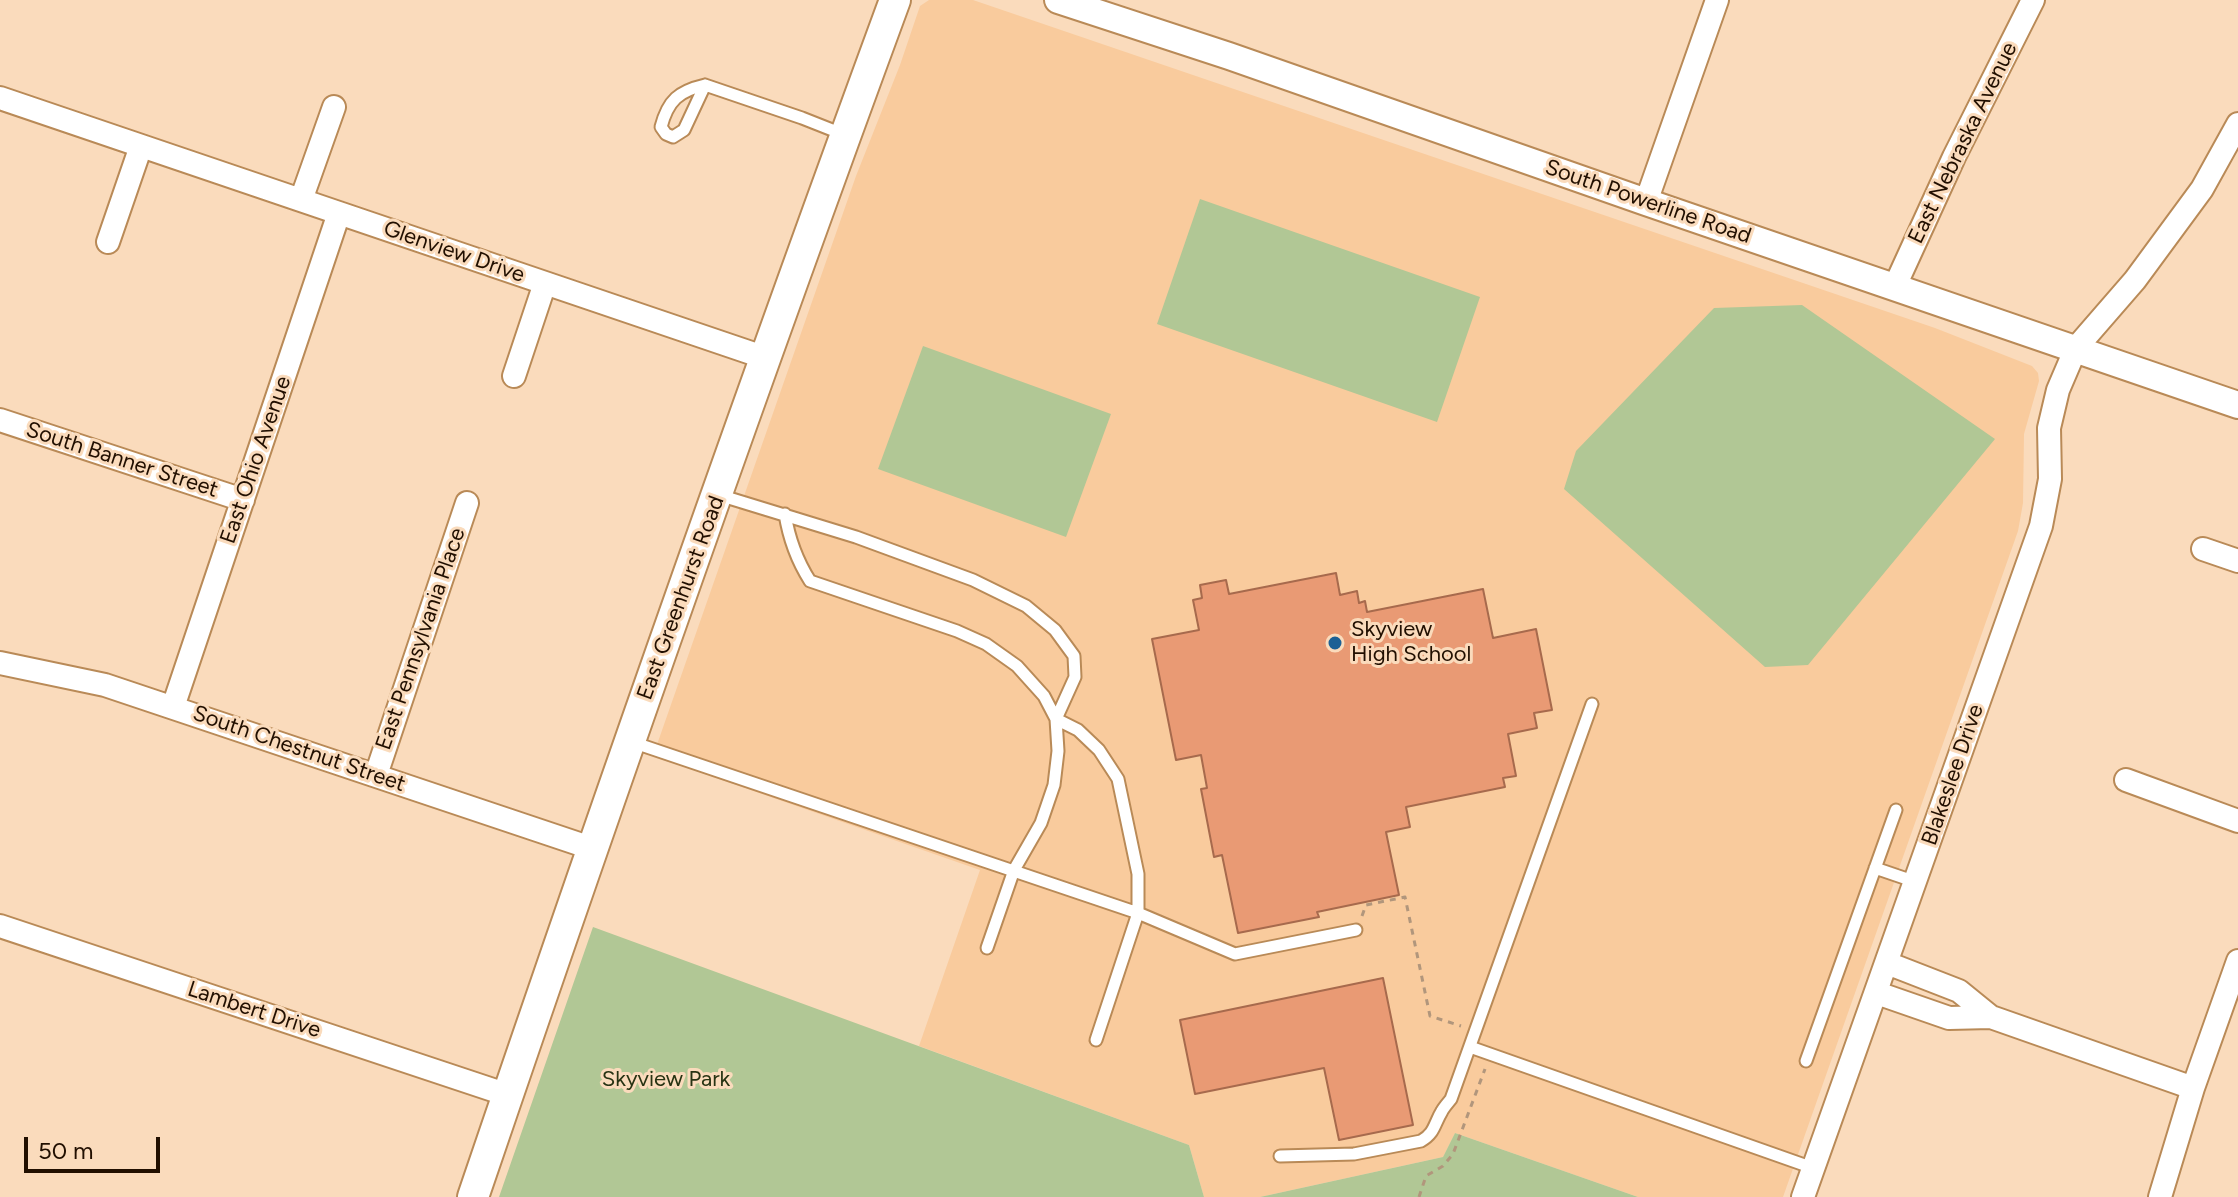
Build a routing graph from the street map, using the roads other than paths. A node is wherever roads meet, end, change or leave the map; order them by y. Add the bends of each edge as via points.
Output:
1 (895, 0) edge
2 (1058, 0) edge
3 (1717, 0) edge
4 (2033, 0) edge
5 (705, 85) junction
6 (0, 98) edge
7 (334, 107) dead end
8 (2238, 124) edge
9 (846, 135) junction
10 (141, 146) junction
11 (301, 200) junction
12 (1646, 202) junction
13 (339, 213) junction
14 (108, 242) dead end
15 (545, 283) junction
16 (1895, 286) junction
17 (2076, 348) junction
18 (766, 358) junction
19 (514, 376) dead end
20 (2238, 405) edge
21 (0, 420) edge
22 (718, 494) junction
23 (243, 500) junction
24 (467, 503) dead end
25 (785, 514) junction
26 (2203, 549) dead end
27 (2238, 561) edge
28 (0, 663) edge
29 (1592, 704) dead end
30 (173, 707) junction
31 (1056, 719) junction
32 (630, 741) junction
33 (376, 775) junction
34 (2126, 780) dead end
35 (1896, 810) dead end
36 (2238, 821) edge
37 (594, 849) junction
38 (1875, 868) junction
39 (1014, 870) junction
40 (1916, 882) junction
41 (1138, 913) junction
42 (0, 926) edge
43 (1356, 930) road end
44 (987, 948) dead end
45 (2238, 961) edge
46 (1887, 963) junction
47 (1877, 993) junction
48 (1991, 1017) junction
49 (1096, 1040) dead end
50 (1470, 1047) junction
51 (1806, 1061) dead end
52 (2193, 1088) junction
53 (508, 1095) junction
54 (1280, 1156) dead end
55 (1813, 1168) junction
56 (473, 1197) edge
57 (1803, 1197) edge
58 (2160, 1197) edge

1 - 9 main road, East Greenhurst Road
2 - 12 street, South Powerline Road
3 - 12 street
4 - 16 street, East Nebraska Avenue
5 - 5 lane via 684,130 673,137 666,134 661,127 675,98
5 - 9 lane
6 - 10 street, Glenview Drive
7 - 11 street
8 - 17 street, Blakeslee Drive via 2202,189 2135,280
9 - 18 main road, East Greenhurst Road
10 - 11 street, Glenview Drive
10 - 14 street
11 - 13 street, Glenview Drive
12 - 16 street, South Powerline Road
13 - 15 street, Glenview Drive
13 - 23 street, East Ohio Avenue
15 - 18 street, Glenview Drive
15 - 19 street
16 - 17 street, South Powerline Road
17 - 20 street, South Powerline Road
17 - 40 street, Blakeslee Drive via 2049,428 2050,479 2041,526
18 - 22 main road, East Greenhurst Road
21 - 23 street, South Banner Street
22 - 25 lane
22 - 32 main road, East Greenhurst Road
23 - 30 street, East Ohio Avenue
24 - 33 street, East Pennsylvania Place
25 - 31 lane via 789,539 810,581 986,644 1017,666
25 - 31 lane via 973,580 1026,606 1055,630 1074,656 1075,677
26 - 27 street
28 - 30 street, South Chestnut Street via 105,685
29 - 50 lane
30 - 33 street, South Chestnut Street
31 - 39 lane via 1054,785 1041,823
31 - 41 lane via 1099,750 1118,779 1138,874
32 - 37 main road, East Greenhurst Road
32 - 39 lane
33 - 37 street, South Chestnut Street
34 - 36 street
35 - 38 lane
37 - 53 main road, East Greenhurst Road
38 - 40 lane
38 - 51 lane
39 - 41 lane
39 - 44 lane
40 - 46 street, Blakeslee Drive
41 - 43 lane via 1235,954
41 - 49 lane
42 - 53 street, Lambert Drive
45 - 52 street
46 - 47 street, Blakeslee Drive
46 - 48 street via 1959,991
47 - 48 street via 1949,1018
47 - 55 street, Blakeslee Drive
48 - 52 street
50 - 54 lane via 1451,1099 1429,1137 1354,1154
50 - 55 lane
52 - 58 street
53 - 56 main road, East Greenhurst Road
55 - 57 street, Blakeslee Drive

